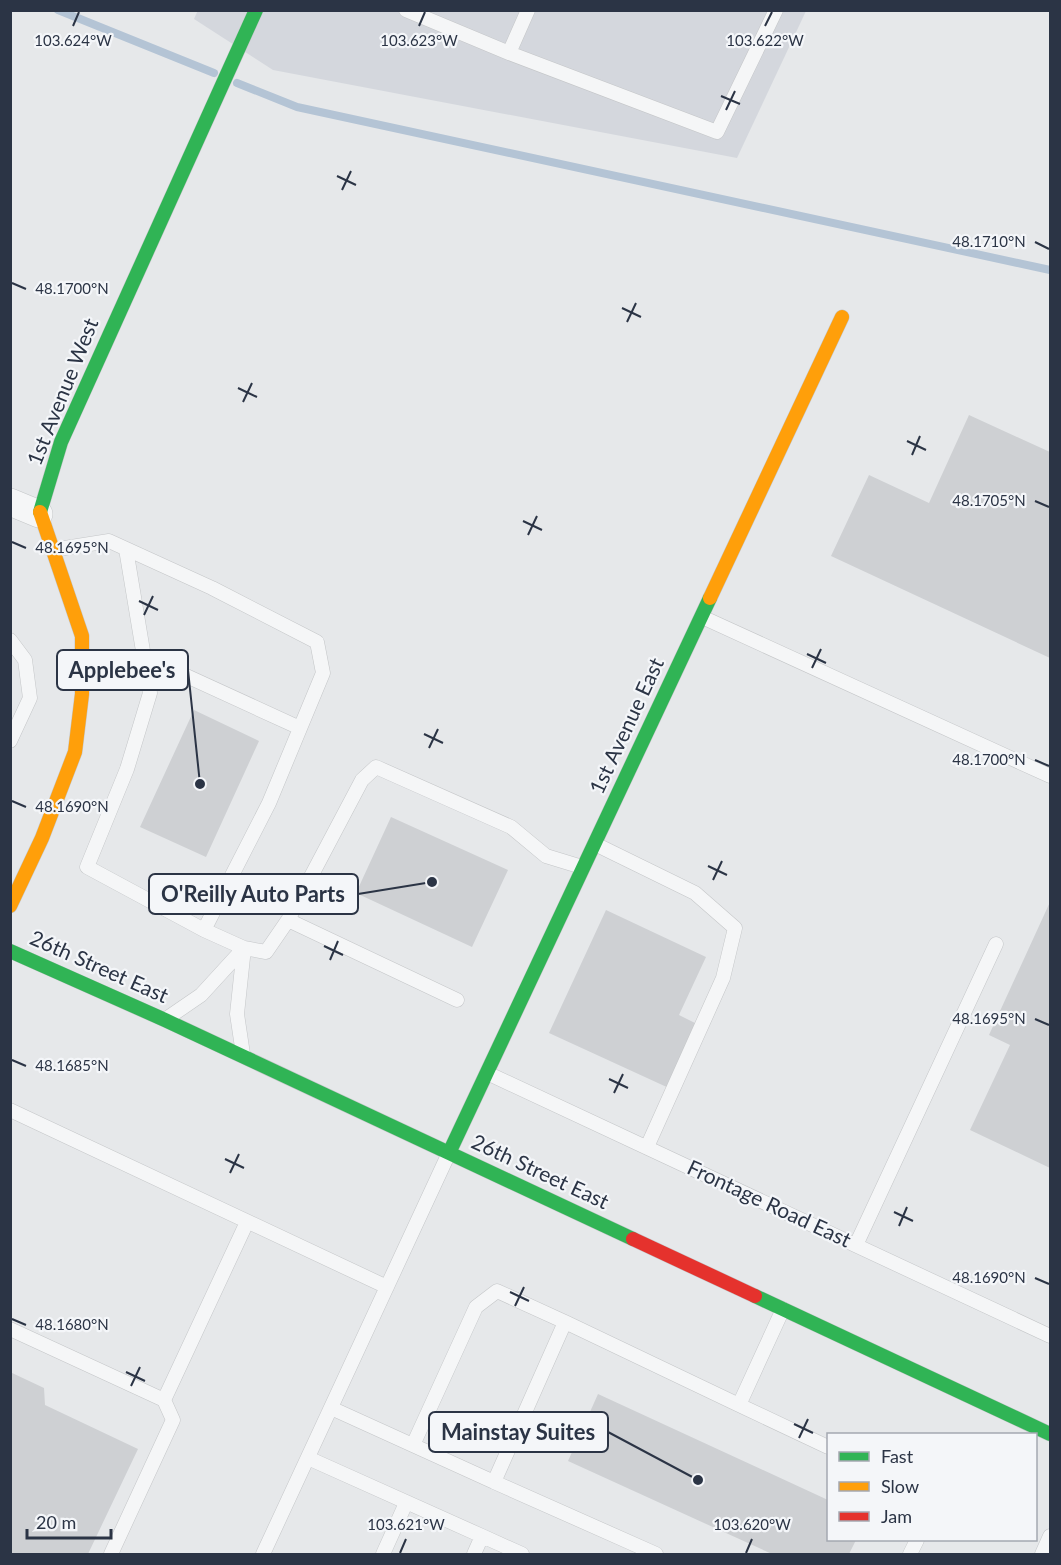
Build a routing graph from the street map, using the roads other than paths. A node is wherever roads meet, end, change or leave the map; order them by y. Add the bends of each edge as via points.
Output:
1 (256, 10) edge
2 (406, 10) edge
3 (528, 10) edge
4 (776, 10) edge
5 (509, 53) junction
6 (842, 317) dead end
7 (10, 502) edge
8 (39, 514) junction
9 (126, 549) junction
10 (52, 550) junction
11 (702, 617) junction
12 (10, 640) edge
13 (145, 657) junction
14 (300, 728) junction
15 (10, 741) edge
16 (1050, 776) edge
17 (595, 844) junction
18 (582, 867) junction
19 (10, 906) edge
20 (288, 920) junction
21 (204, 930) junction
22 (996, 944) dead end
23 (244, 948) junction
24 (10, 951) edge
25 (458, 1000) dead end
26 (165, 1020) junction
27 (243, 1057) junction
28 (487, 1074) junction
29 (10, 1110) edge
30 (647, 1146) junction
31 (449, 1153) junction
32 (247, 1222) junction
33 (856, 1245) junction
34 (387, 1287) junction
35 (783, 1309) junction
36 (565, 1322) junction
37 (10, 1329) edge
38 (1050, 1336) edge
39 (164, 1400) junction
40 (739, 1405) junction
41 (331, 1408) junction
42 (1050, 1434) edge
43 (413, 1445) junction
44 (827, 1447) edge
45 (308, 1458) junction
46 (494, 1482) junction
47 (406, 1503) junction
48 (482, 1536) junction
49 (1050, 1536) edge
50 (111, 1554) edge
51 (263, 1554) edge
52 (383, 1554) edge
53 (474, 1554) edge
54 (522, 1554) edge
55 (656, 1554) edge
56 (1042, 1554) edge

1 - 8 street, 1st Avenue West via 61,442
2 - 5 lane
3 - 5 lane
4 - 5 lane via 717,132
6 - 11 street, 1st Avenue East
7 - 8 street
8 - 10 street
9 - 10 lane via 109,541
9 - 13 lane
9 - 14 lane via 317,642 323,673
10 - 19 street via 81,636 82,694 75,752 42,838
11 - 16 lane
11 - 17 street, 1st Avenue East
12 - 15 lane via 25,660 30,698
13 - 14 lane
13 - 21 lane via 150,693 127,769 87,867
14 - 21 lane via 269,803
17 - 18 street, 1st Avenue East
17 - 30 lane via 696,893 735,928 723,978
18 - 20 lane via 546,856 511,827 376,766 362,780
18 - 28 street, 1st Avenue East
20 - 23 lane via 266,952
20 - 25 lane
21 - 23 lane
22 - 33 lane
23 - 26 lane via 201,995
23 - 27 lane via 237,1014
24 - 26 street, 26th Street East
26 - 27 street, 26th Street East
27 - 31 street, 26th Street East
28 - 30 lane, Frontage Road East
28 - 31 street, 1st Avenue East
29 - 32 lane
30 - 33 lane, Frontage Road East
31 - 34 lane
31 - 35 street, 26th Street East
32 - 34 lane
32 - 39 lane
33 - 38 lane, Frontage Road East
34 - 41 lane
35 - 40 lane
35 - 42 street, 26th Street East
36 - 40 lane
36 - 43 lane via 497,1291 476,1307
36 - 46 lane
37 - 39 lane
39 - 50 lane via 173,1420
40 - 44 lane
41 - 43 lane
41 - 45 lane
43 - 46 lane
45 - 47 lane
45 - 51 lane
46 - 55 lane
47 - 48 lane
47 - 52 lane
48 - 53 lane
48 - 54 lane
49 - 56 lane

